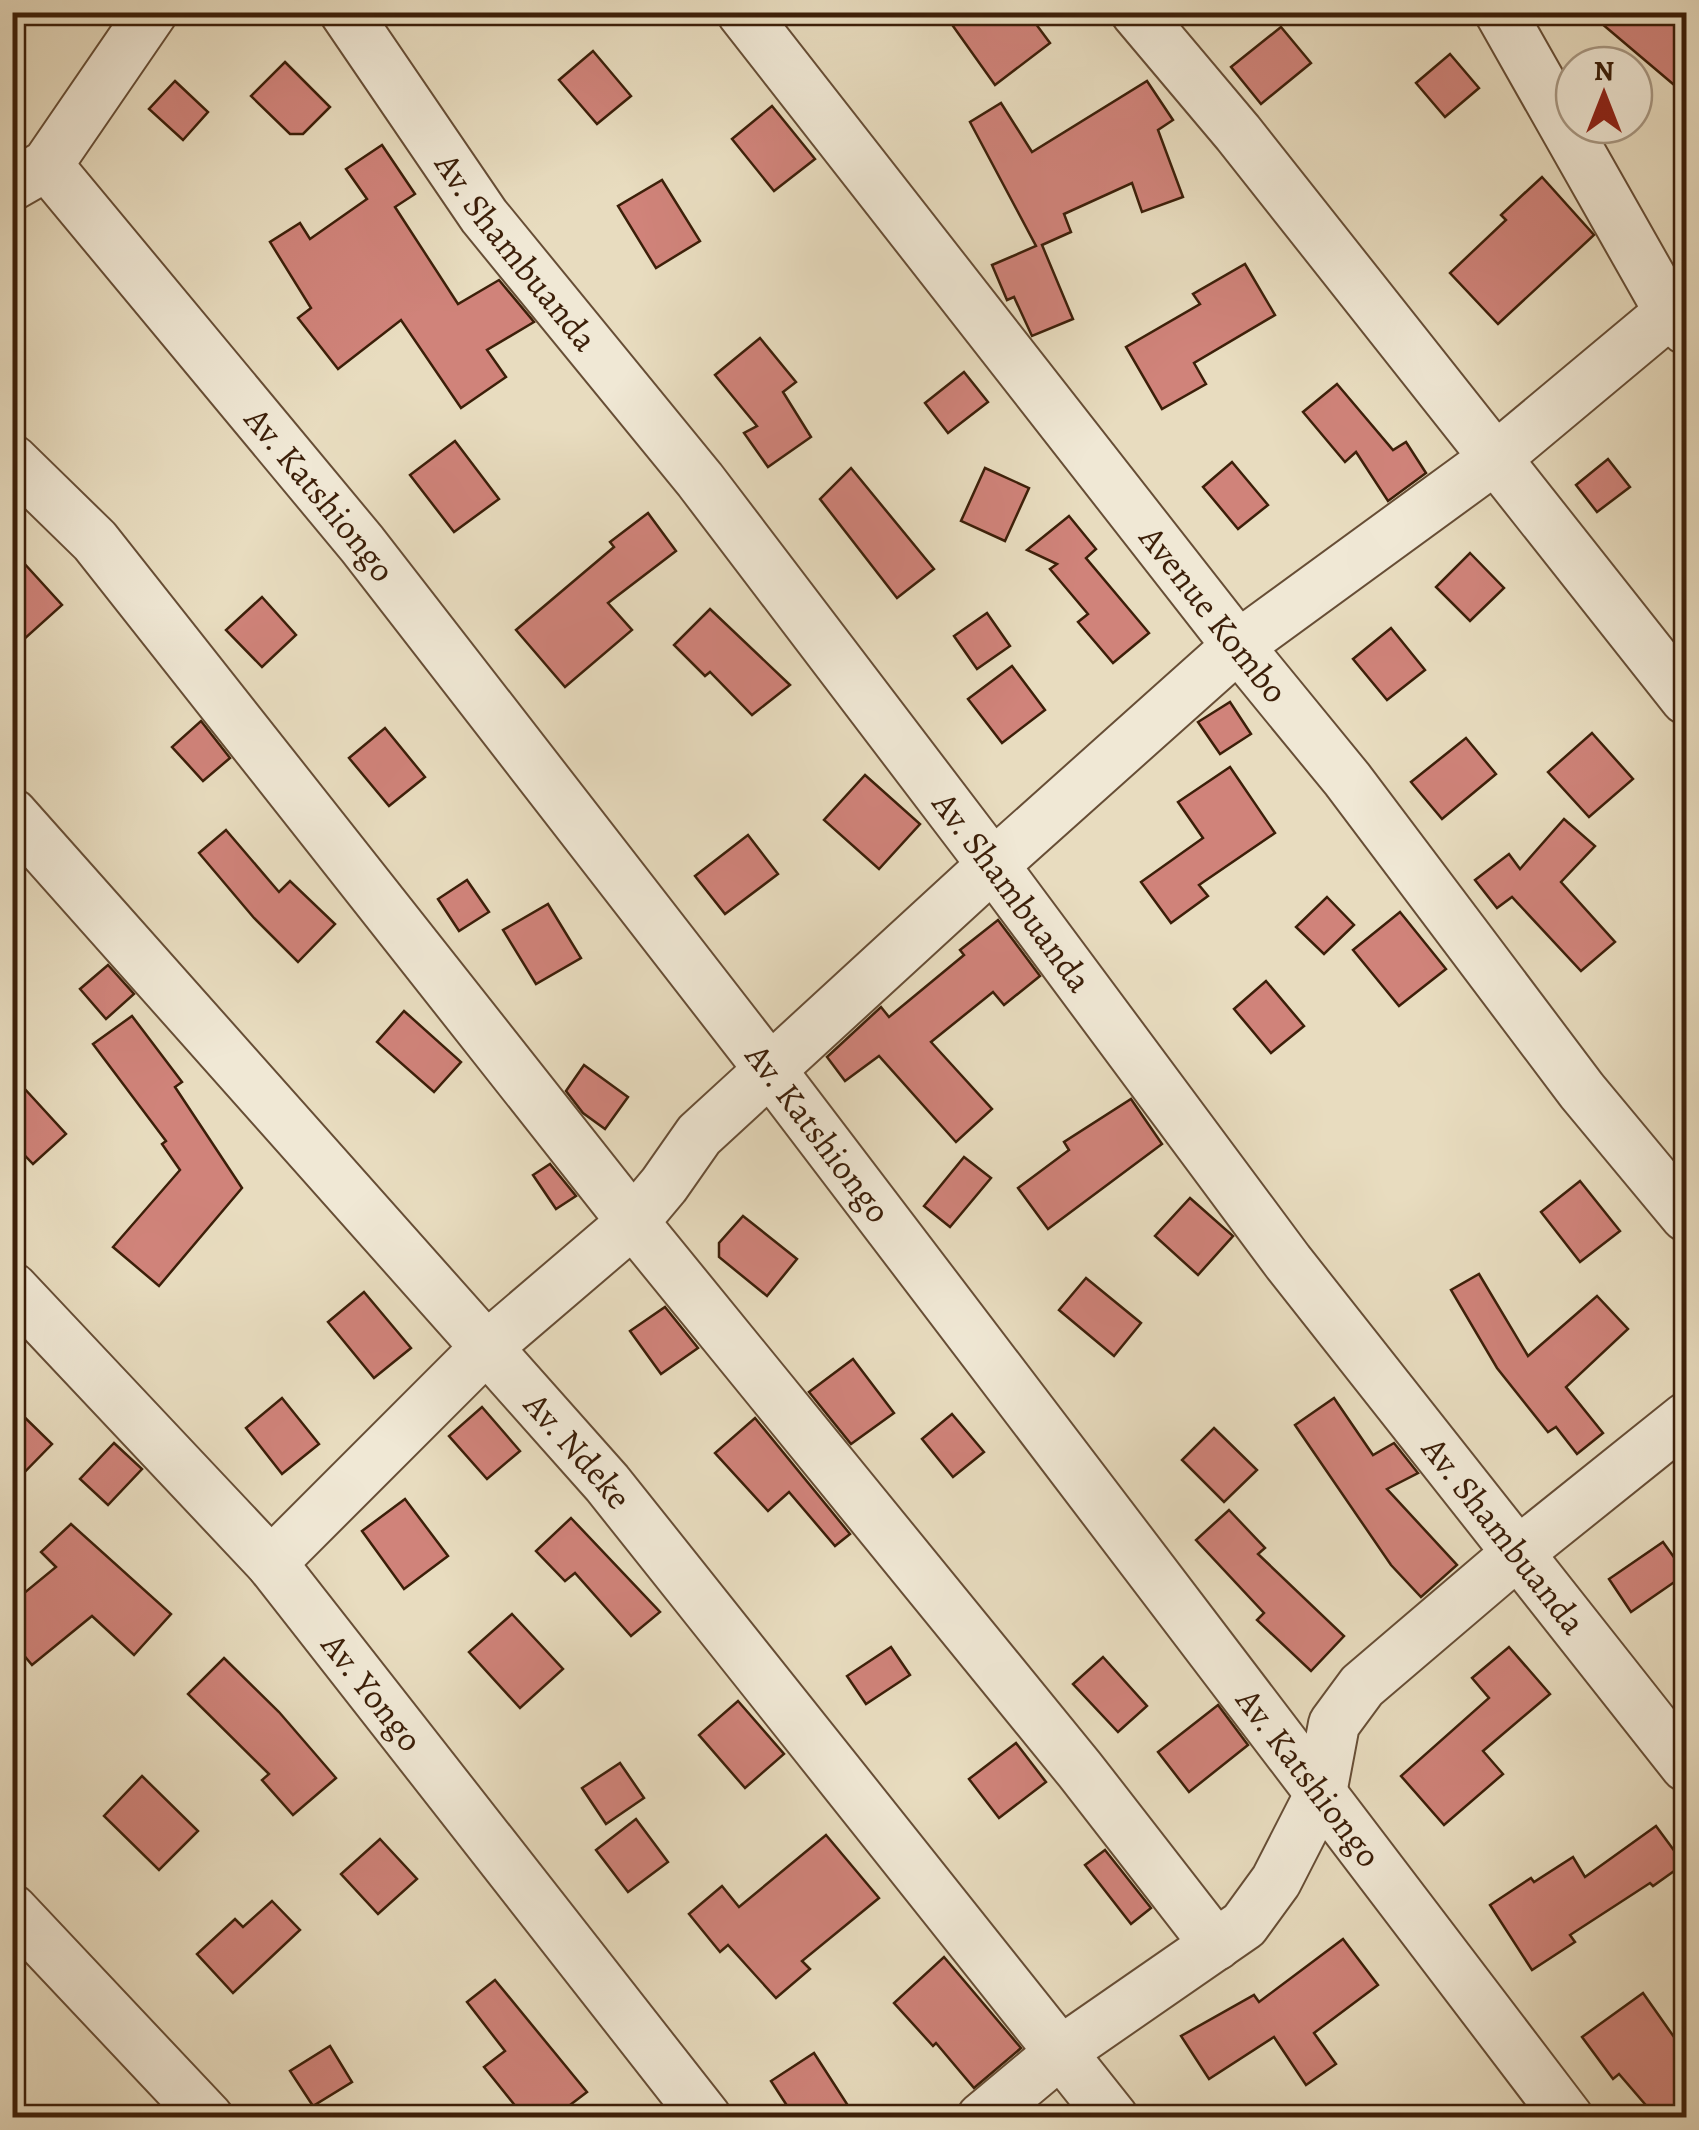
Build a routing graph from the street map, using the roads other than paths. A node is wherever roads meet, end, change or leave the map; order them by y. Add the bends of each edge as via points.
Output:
1 (152, 12) edge
2 (344, 12) edge
3 (742, 12) edge
4 (1136, 12) edge
5 (1500, 12) edge
6 (30, 175) edge
7 (1681, 313) edge
8 (1497, 457) junction
9 (12, 460) edge
10 (1238, 646) junction
11 (1686, 700) edge
12 (12, 814) edge
13 (993, 865) junction
14 (772, 1071) junction
15 (1686, 1216) edge
16 (632, 1222) junction
17 (12, 1288) edge
18 (488, 1346) junction
19 (1686, 1418) edge
20 (1519, 1552) junction
21 (271, 1564) junction
22 (1686, 1766) edge
23 (1322, 1794) junction
24 (12, 1910) edge
25 (1216, 1945) junction
26 (1062, 2051) junction
27 (208, 2118) edge
28 (706, 2118) edge
29 (982, 2118) edge
30 (1112, 2118) edge
31 (1568, 2118) edge

1 - 6 street
2 - 13 street, Av. Shambuanda via 484,216 700,480
3 - 10 street, Avenue Kombo
4 - 8 street
5 - 7 street
6 - 14 street, Av. Katshiongo via 362,544
7 - 8 street
8 - 10 street
8 - 11 street
9 - 16 street via 96,541
10 - 13 street
10 - 15 street, Avenue Kombo
12 - 18 street, Av. Ndeke
13 - 14 street
13 - 20 street, Av. Shambuanda via 1288,1262
14 - 16 street via 700,1135
14 - 23 street, Av. Katshiongo
16 - 18 street
16 - 25 street
17 - 21 street, Av. Yongo
18 - 21 street
18 - 26 street, Av. Ndeke via 608,1483
19 - 20 street
20 - 22 street, Av. Shambuanda
20 - 23 street via 1362,1686 1334,1724
21 - 28 street, Av. Yongo
23 - 25 street via 1276,1881 1244,1925
23 - 31 street, Av. Katshiongo
24 - 27 street
25 - 26 street
26 - 29 street
26 - 30 street, Av. Ndeke

